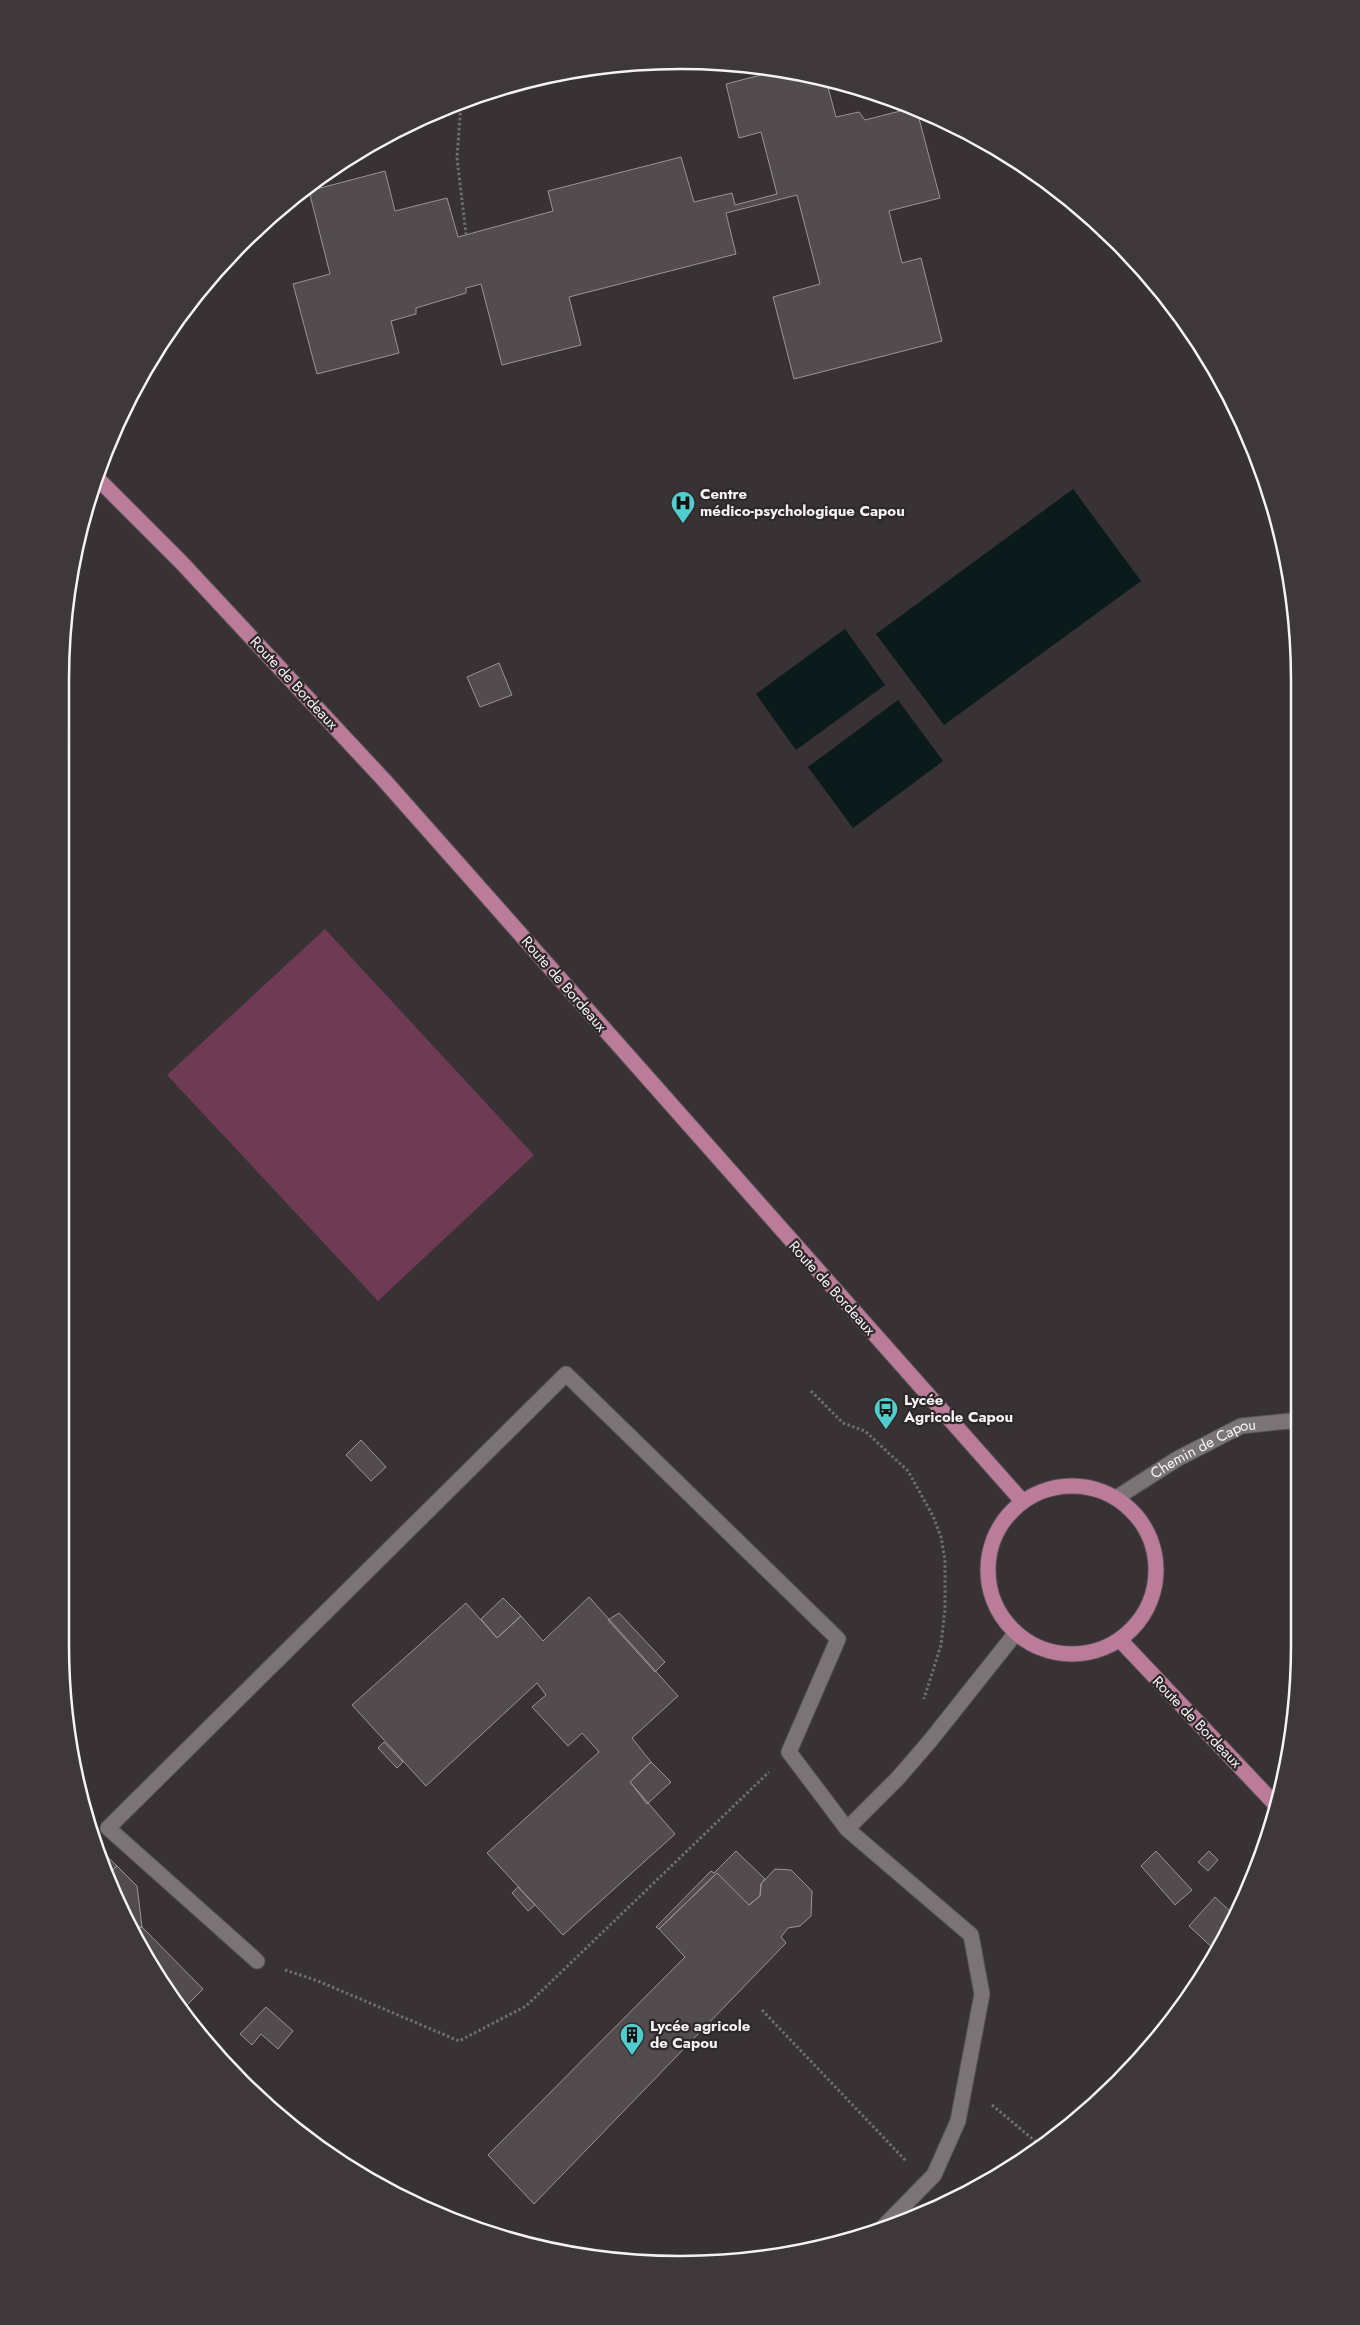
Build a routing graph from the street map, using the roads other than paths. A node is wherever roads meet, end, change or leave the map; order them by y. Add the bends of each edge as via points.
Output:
1 (102, 483) edge
2 (1291, 1421) edge
3 (1116, 1498) junction
4 (1023, 1502) junction
5 (1015, 1634) junction
6 (1120, 1640) junction
7 (1271, 1800) edge
8 (847, 1829) junction
9 (256, 1961) road end
10 (891, 2218) edge

1 - 4 main road, Route de Bordeaux via 181,562 377,773
2 - 3 street, Chemin de Capou via 1241,1426 1177,1459
3 - 4 main road via 1090,1487 1062,1486
3 - 6 main road via 1138,1516 1151,1541 1157,1568 1153,1595 1140,1620
4 - 5 main road via 1012,1509 996,1532 988,1558 989,1586 998,1612
5 - 6 main road via 1039,1648 1066,1654 1094,1651
5 - 8 street via 930,1742
6 - 7 main road, Route de Bordeaux
8 - 9 street via 789,1752 838,1639 566,1374 108,1828
8 - 10 street via 971,1935 982,1994 958,2121 934,2174

